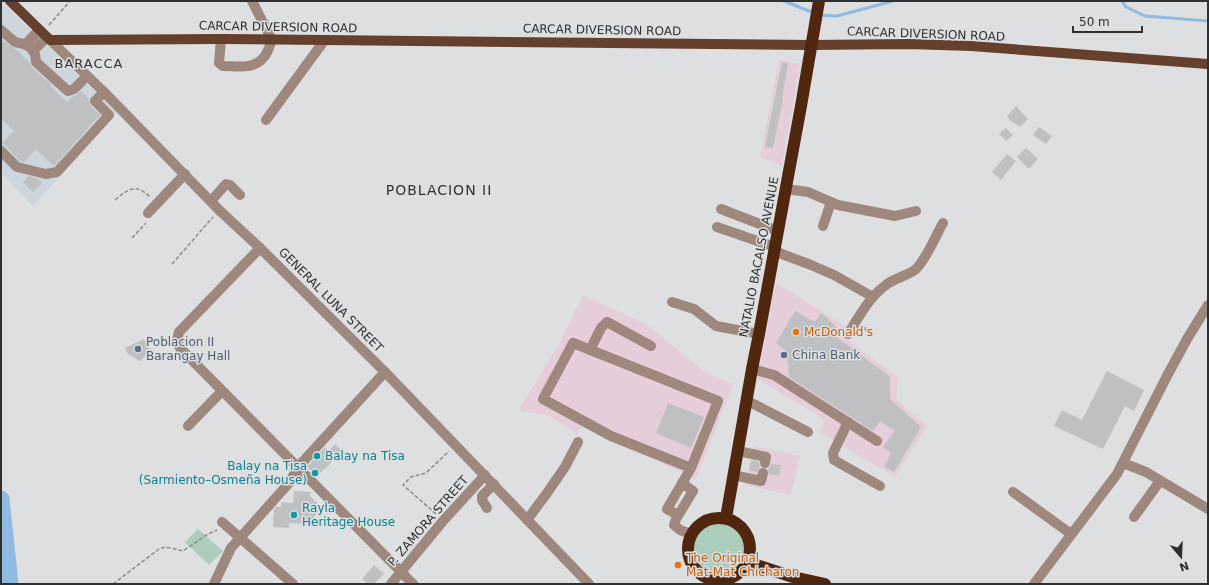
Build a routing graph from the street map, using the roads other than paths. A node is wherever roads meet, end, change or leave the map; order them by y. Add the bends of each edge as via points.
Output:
1 (10, 1) edge
2 (252, 1) edge
3 (818, 4) edge
4 (1, 30) edge
5 (44, 34) junction
6 (221, 39) junction
7 (272, 40) junction
8 (324, 41) junction
9 (811, 45) junction
10 (30, 48) junction
11 (1208, 64) edge
12 (87, 76) junction
13 (104, 92) junction
14 (266, 120) dead end
15 (1, 151) edge
16 (185, 174) junction
17 (786, 189) junction
18 (240, 196) dead end
19 (211, 201) junction
20 (831, 202) junction
21 (721, 209) dead end
22 (916, 211) dead end
23 (148, 213) dead end
24 (943, 223) dead end
25 (823, 226) dead end
26 (717, 227) dead end
27 (778, 231) junction
28 (260, 248) junction
29 (774, 249) junction
30 (873, 297) junction
31 (672, 302) dead end
32 (1208, 305) edge
33 (759, 334) junction
34 (848, 334) dead end
35 (651, 346) dead end
36 (590, 350) junction
37 (752, 368) junction
38 (385, 372) junction
39 (222, 391) junction
40 (746, 400) junction
41 (848, 422) junction
42 (188, 426) dead end
43 (808, 432) dead end
44 (877, 441) dead end
45 (578, 442) dead end
46 (738, 451) junction
47 (1123, 463) junction
48 (298, 467) junction
49 (691, 468) junction
50 (485, 475) junction
51 (733, 475) junction
52 (1160, 481) junction
53 (494, 484) junction
54 (682, 484) junction
55 (880, 486) dead end
56 (1013, 492) dead end
57 (487, 508) dead end
58 (1208, 510) edge
59 (678, 515) junction
60 (1134, 517) dead end
61 (726, 518) junction
62 (528, 520) junction
63 (225, 524) road end
64 (690, 534) junction
65 (1071, 534) junction
66 (240, 538) junction
67 (747, 562) junction
68 (401, 572) junction
69 (710, 582) edge
70 (214, 584) edge
71 (293, 584) edge
72 (391, 584) edge
73 (413, 584) edge
74 (589, 584) edge
75 (825, 584) edge
76 (1034, 584) edge

1 - 5 main road
2 - 7 street
3 - 9 highway, NATALIO BACALSO AVENUE
4 - 10 street via 15,42
5 - 6 main road, CARCAR DIVERSION ROAD
5 - 10 street
5 - 12 street, GENERAL LUNA STREET
6 - 7 main road, CARCAR DIVERSION ROAD
6 - 7 street via 219,63 223,66 258,64 265,56
7 - 8 main road, CARCAR DIVERSION ROAD
8 - 9 main road, CARCAR DIVERSION ROAD
8 - 14 street
9 - 11 main road, CARCAR DIVERSION ROAD via 971,46
9 - 17 highway, NATALIO BACALSO AVENUE
10 - 12 street via 36,62 68,91 74,89
12 - 13 street, GENERAL LUNA STREET
13 - 15 street via 94,101 109,115 57,172 46,174 17,168
13 - 16 street, GENERAL LUNA STREET
16 - 19 street, GENERAL LUNA STREET
16 - 23 street
17 - 20 street via 808,192
17 - 27 highway, NATALIO BACALSO AVENUE
18 - 19 street via 226,184
19 - 28 street, GENERAL LUNA STREET
20 - 22 street via 895,216
20 - 25 street
21 - 27 street
24 - 30 street via 915,270 887,284
26 - 29 street
27 - 29 highway, NATALIO BACALSO AVENUE
28 - 38 street, GENERAL LUNA STREET
28 - 39 street via 179,332 177,340 180,348
29 - 30 street via 834,275
29 - 33 highway, NATALIO BACALSO AVENUE
30 - 34 street
31 - 33 street via 694,309 716,326
32 - 47 street via 1177,357
33 - 37 highway, NATALIO BACALSO AVENUE
35 - 36 street via 607,322 601,328
36 - 49 street via 718,401
36 - 49 street via 573,343 543,399 611,436
37 - 40 highway, NATALIO BACALSO AVENUE
37 - 41 street via 774,375
38 - 48 street
38 - 50 street, GENERAL LUNA STREET
39 - 42 street
39 - 48 street
40 - 43 street
40 - 46 highway, NATALIO BACALSO AVENUE
41 - 44 street
41 - 55 street via 833,453 834,460
45 - 62 street via 565,468
46 - 51 highway, NATALIO BACALSO AVENUE
46 - 51 street via 766,457 764,468 761,481
47 - 52 street
47 - 65 street via 1114,479
48 - 66 street via 289,483
48 - 68 street
49 - 54 street
50 - 53 street, GENERAL LUNA STREET
50 - 68 street, P. ZAMORA STREET
51 - 61 highway, NATALIO BACALSO AVENUE
52 - 58 street
52 - 60 street
53 - 57 street via 482,496
53 - 62 street, GENERAL LUNA STREET
54 - 59 street via 693,491
54 - 59 street via 667,509
56 - 65 street
59 - 64 street via 674,525
61 - 64 highway via 709,519 698,525
61 - 67 highway via 735,521 747,535 750,553
62 - 74 street, GENERAL LUNA STREET
63 - 66 street
64 - 69 highway via 688,558 697,572
65 - 76 street
66 - 70 street via 231,548
66 - 71 street
67 - 69 highway via 741,571 732,577
67 - 75 highway
68 - 72 street, P. ZAMORA STREET
68 - 73 street

